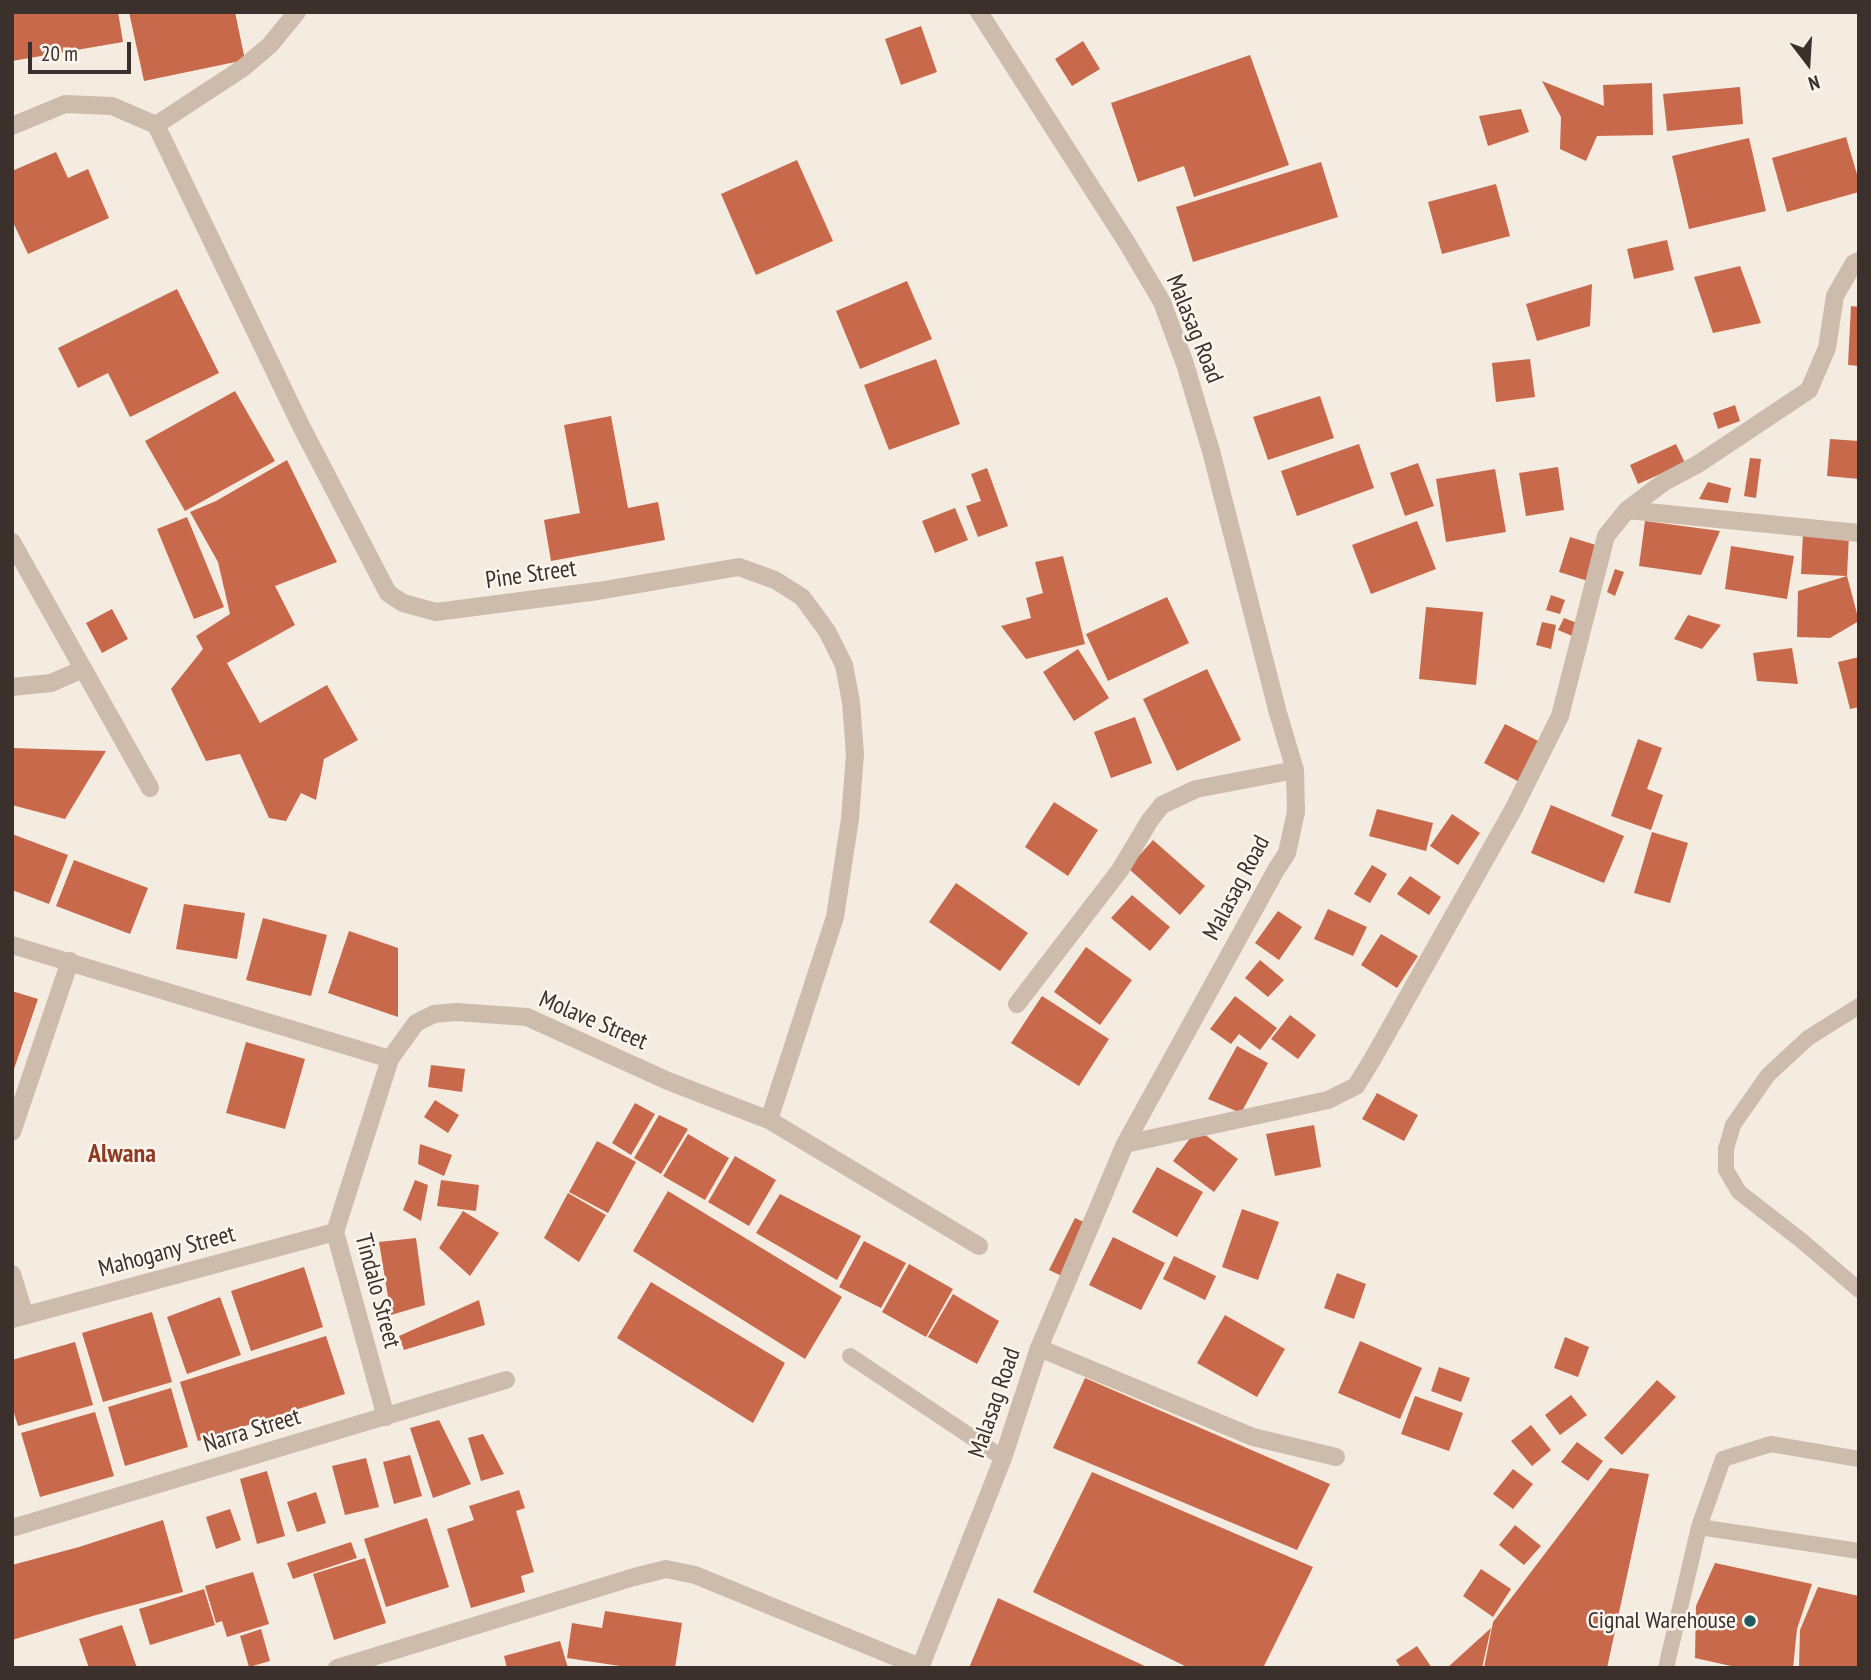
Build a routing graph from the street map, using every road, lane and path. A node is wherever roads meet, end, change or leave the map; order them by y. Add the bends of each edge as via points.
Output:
1 (297, 12) edge
2 (979, 12) edge
3 (156, 125) junction
4 (12, 126) edge
5 (1859, 261) edge
6 (1627, 510) junction
7 (1859, 533) edge
8 (12, 542) edge
9 (83, 669) junction
10 (12, 687) edge
11 (1295, 770) junction
12 (150, 789) dead end
13 (12, 945) edge
14 (70, 961) junction
15 (1017, 1004) dead end
16 (1859, 1006) edge
17 (390, 1059) junction
18 (769, 1120) junction
19 (12, 1132) edge
20 (1125, 1144) junction
21 (335, 1232) junction
22 (979, 1246) dead end
23 (12, 1274) edge
24 (1859, 1290) edge
25 (19, 1317) edge
26 (1039, 1348) junction
27 (850, 1356) dead end
28 (506, 1380) dead end
29 (386, 1417) junction
30 (1336, 1457) dead end
31 (1003, 1458) junction
32 (1859, 1459) edge
33 (1699, 1527) junction
34 (12, 1528) edge
35 (1859, 1551) edge
36 (920, 1667) edge
37 (337, 1668) edge
38 (1666, 1668) edge

1 - 3 street via 243,68
2 - 11 street, Malasag Road via 1162,302 1211,452
3 - 4 street via 112,106 65,104
3 - 18 street, Pine Street via 301,426 388,593 403,604 436,612 739,567 775,580 802,597 827,631 844,665 851,702 855,754 850,820 835,916
5 - 6 street via 1854,262 1835,296 1827,348 1809,390
6 - 7 street
6 - 20 street via 1606,536 1560,716 1513,810 1356,1086 1328,1100
8 - 9 street
9 - 10 street via 51,683
9 - 12 street
11 - 15 street via 1196,789 1162,805 1120,870
11 - 20 street, Malasag Road via 1296,812 1287,853
13 - 14 street
14 - 17 street
14 - 19 street
16 - 24 lane via 1808,1038 1768,1075 1733,1125 1726,1170 1739,1192
17 - 18 street, Molave Street via 416,1023 434,1014 527,1017 668,1081
17 - 21 street, Tindalo Street
18 - 22 street, Molave Street
20 - 26 street, Malasag Road
21 - 25 street, Mahogany Street
21 - 29 street, Tindalo Street
23 - 25 street
26 - 30 street via 1252,1437
26 - 31 street, Malasag Road
27 - 31 lane
28 - 29 street, Narra Street
29 - 34 street, Narra Street
31 - 36 street, Malasag Road
32 - 33 lane via 1771,1444 1723,1459
33 - 35 lane
33 - 38 lane
36 - 37 street via 695,1576 666,1569

